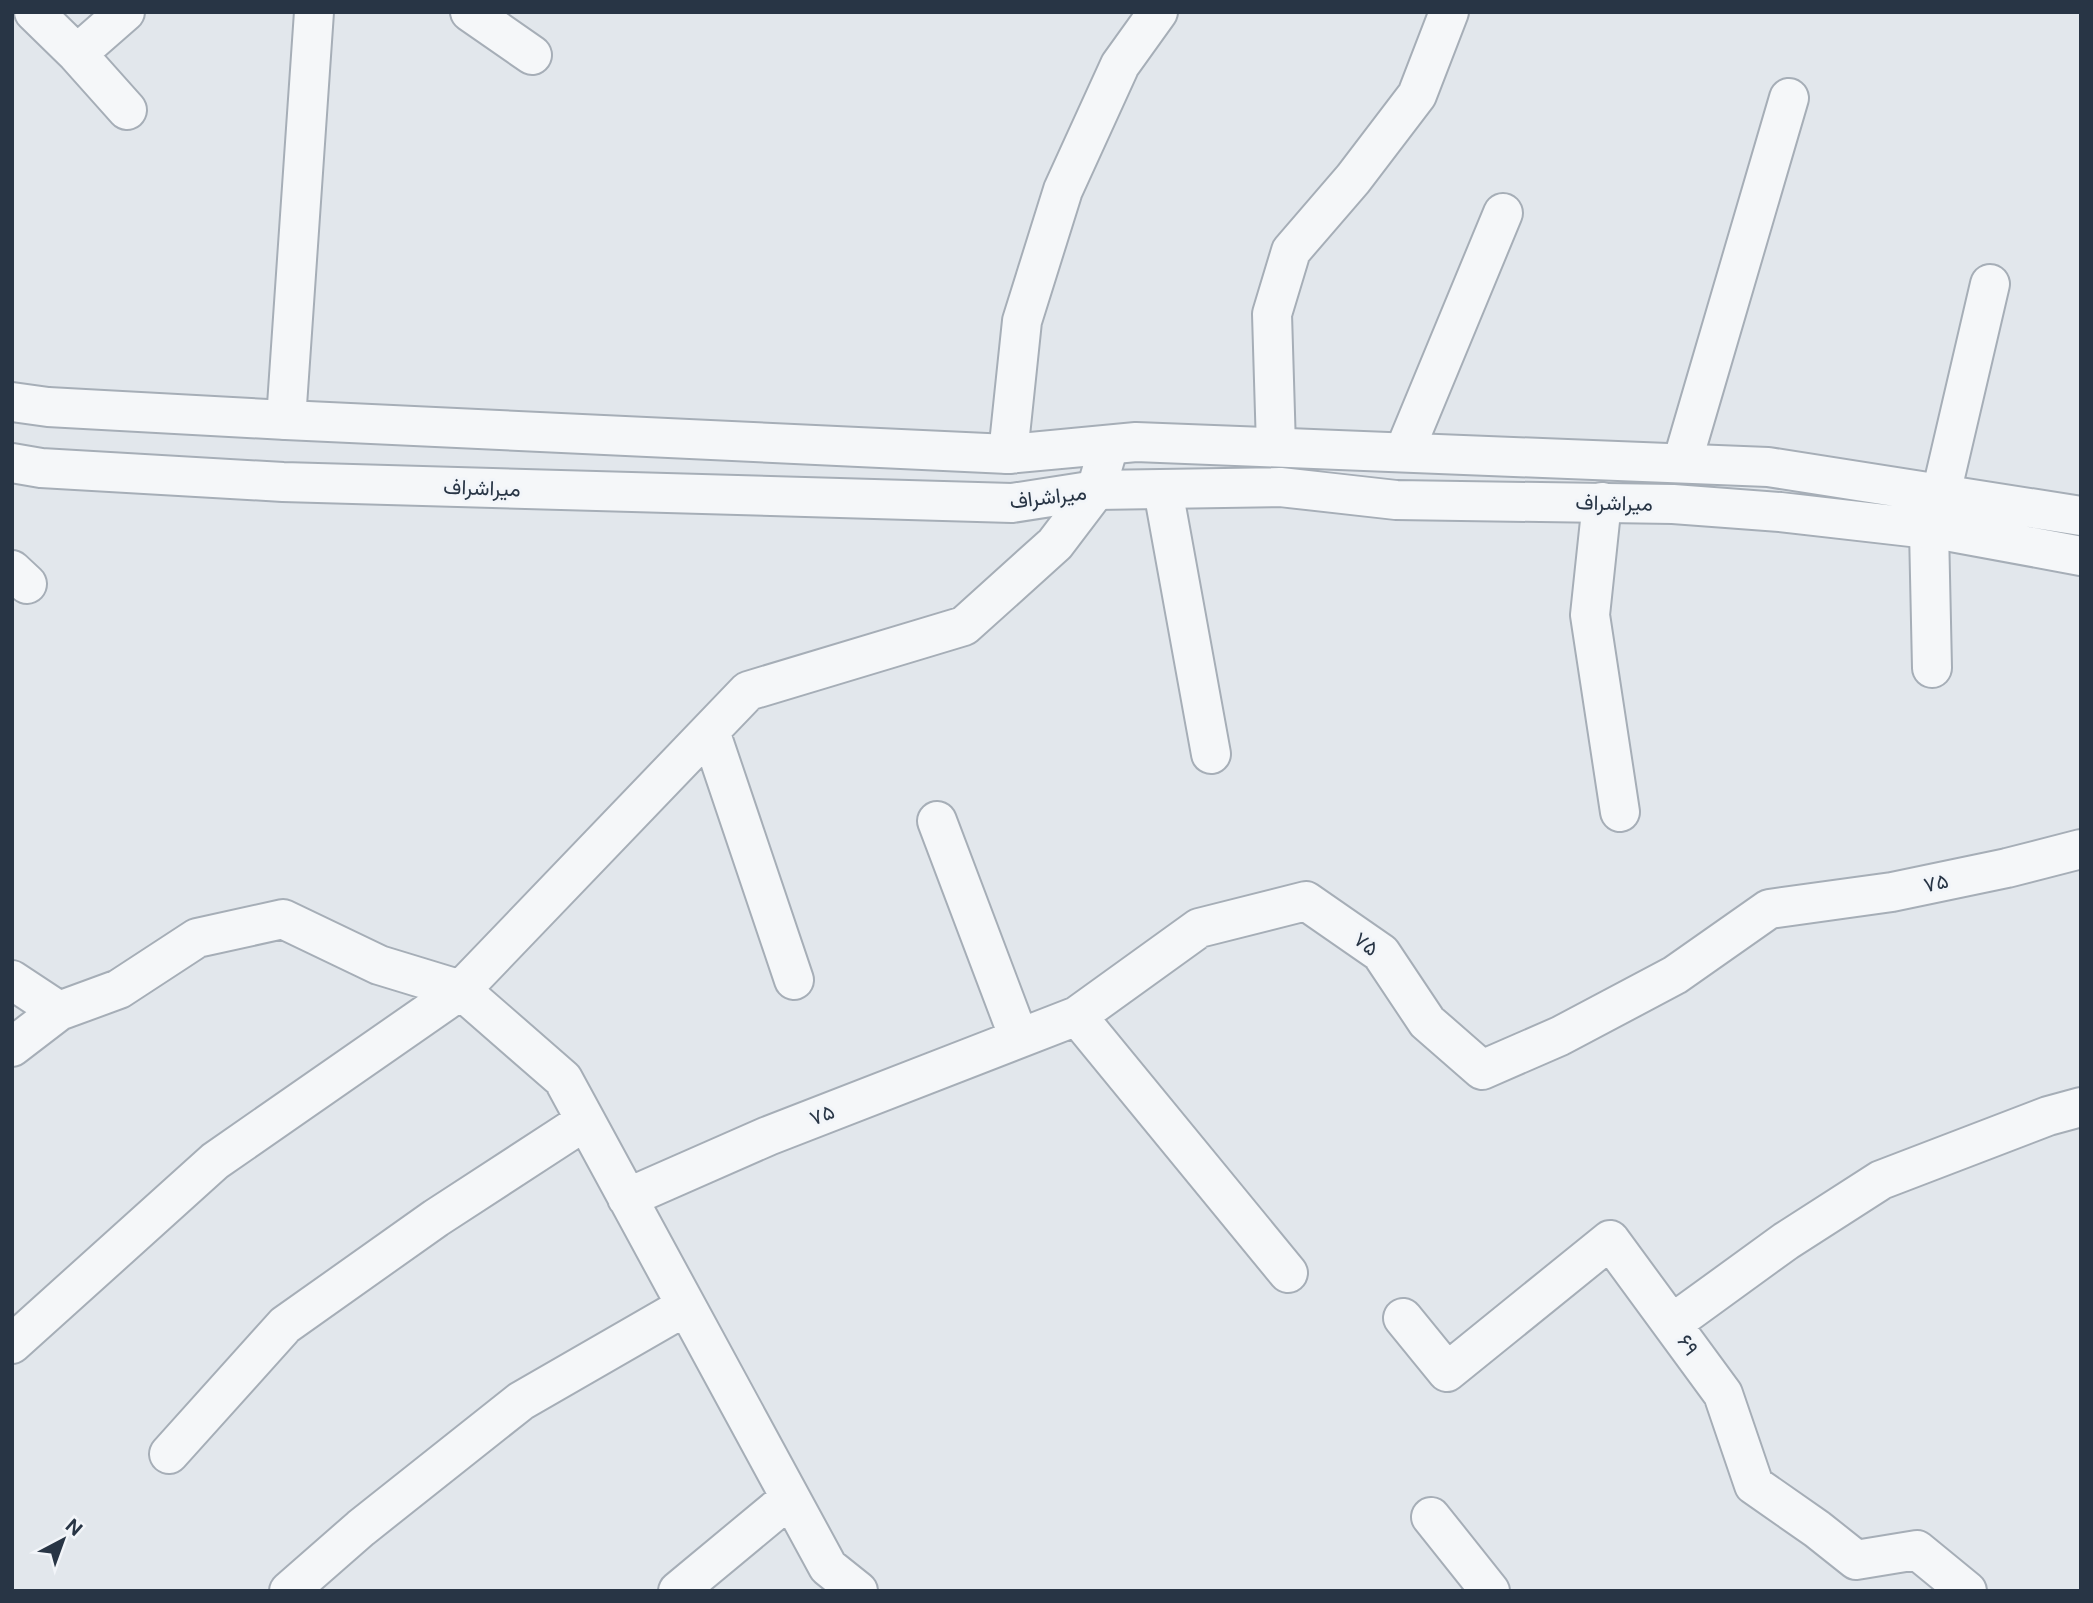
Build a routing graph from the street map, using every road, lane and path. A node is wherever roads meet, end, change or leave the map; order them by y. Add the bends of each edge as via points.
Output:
1 (34, 12) edge
2 (125, 12) edge
3 (314, 12) edge
4 (470, 12) edge
5 (1158, 12) edge
6 (1449, 12) edge
7 (77, 54) junction
8 (532, 55) dead end
9 (1789, 98) dead end
10 (127, 110) dead end
11 (1503, 213) dead end
12 (1990, 284) dead end
13 (12, 402) edge
14 (286, 420) junction
15 (1110, 444) junction
16 (1276, 447) junction
17 (1404, 452) junction
18 (1008, 454) junction
19 (12, 463) edge
20 (1682, 463) junction
21 (1163, 490) junction
22 (1096, 491) junction
23 (1941, 494) junction
24 (1602, 502) junction
25 (2081, 516) edge
26 (1929, 530) junction
27 (2081, 556) edge
28 (1932, 668) dead end
29 (710, 731) junction
30 (1211, 754) dead end
31 (1620, 812) dead end
32 (937, 821) dead end
33 (2081, 849) edge
34 (12, 980) edge
35 (794, 980) dead end
36 (461, 990) junction
37 (59, 1011) junction
38 (1077, 1016) junction
39 (1020, 1038) junction
40 (12, 1047) edge
41 (2081, 1107) edge
42 (585, 1121) junction
43 (627, 1198) junction
44 (1288, 1273) dead end
45 (686, 1306) junction
46 (1403, 1318) dead end
47 (1673, 1323) junction
48 (12, 1344) edge
49 (169, 1454) dead end
50 (790, 1498) junction
51 (1431, 1517) dead end
52 (289, 1591) edge
53 (677, 1591) edge
54 (858, 1591) edge
55 (1490, 1591) edge
56 (1968, 1591) edge

1 - 7 street
2 - 7 street
3 - 14 street
4 - 8 street
5 - 18 street via 1120,65 1063,190 1022,321
6 - 16 street via 1417,95 1353,180 1291,251 1272,314
7 - 10 street
9 - 20 street
11 - 17 street
12 - 23 street
13 - 14 street, میراشراف
14 - 18 street, میراشراف
15 - 16 street, میراشراف
15 - 18 street, میراشراف
15 - 22 street
16 - 17 street, میراشراف
17 - 20 street, میراشراف
19 - 22 street, میراشراف via 283,482 998,503
20 - 23 street, میراشراف via 1768,467
21 - 22 street, میراشراف
21 - 24 street, میراشراف via 1280,487 1395,500
21 - 30 street
22 - 29 street via 1055,544 964,625 748,691
23 - 25 street, میراشراف
24 - 26 street, میراشراف via 1780,512
24 - 31 street via 1590,615
26 - 27 street, میراشراف
26 - 28 street
29 - 35 street
29 - 36 street
32 - 39 street
33 - 38 street, ۷۵ via 1892,892 1769,909 1675,975 1482,1070 1427,1023 1381,953 1306,901 1199,928
34 - 37 street
36 - 37 street via 379,965 283,919 197,938 119,989
36 - 42 street via 563,1079
36 - 48 street via 215,1161
37 - 40 street
38 - 39 street, ۷۵
38 - 44 street
39 - 43 street, ۷۵ via 768,1136
41 - 47 street via 1881,1180 1786,1241
42 - 43 street
42 - 49 street via 436,1218 285,1325
43 - 45 street
45 - 50 street
45 - 52 street via 521,1401
46 - 47 street, ۶۹ via 1447,1372 1610,1240
47 - 56 street, ۶۹ via 1723,1394 1754,1485 1856,1560 1917,1550
50 - 53 street
50 - 54 street via 828,1567
51 - 55 street

